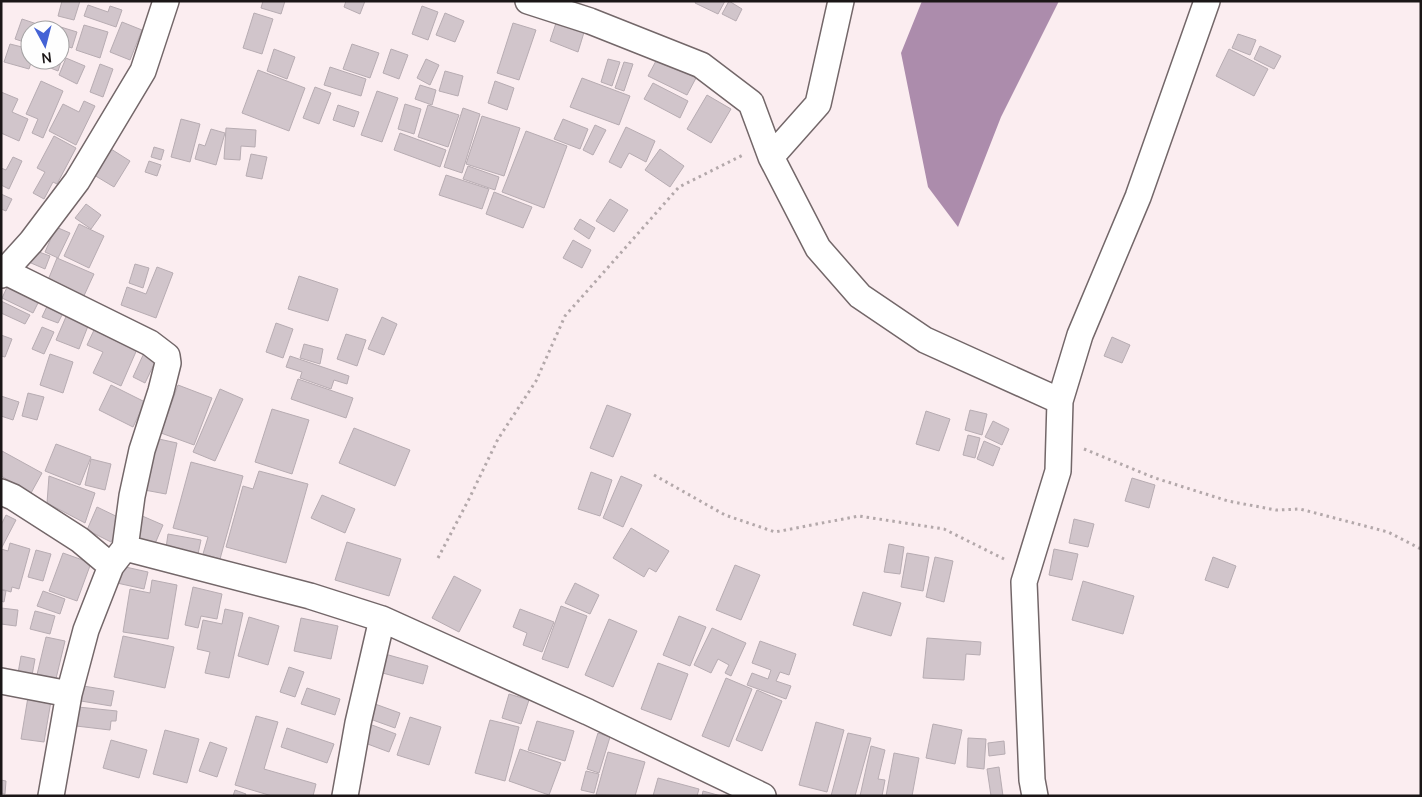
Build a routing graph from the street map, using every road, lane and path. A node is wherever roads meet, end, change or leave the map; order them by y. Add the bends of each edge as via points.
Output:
1 (166, 1) edge
2 (528, 1) edge
3 (842, 1) edge
4 (1207, 1) edge
5 (768, 150) junction
6 (3, 273) edge
7 (1060, 401) junction
8 (1059, 443) junction
9 (654, 475) dead end
10 (1, 492) edge
11 (1421, 549) edge
12 (118, 557) junction
13 (438, 558) dead end
14 (1027, 571) junction
15 (382, 619) junction
16 (1, 682) edge
17 (69, 694) junction
18 (51, 796) edge
19 (345, 796) edge
20 (763, 796) edge
21 (1035, 796) edge

1 - 6 street via 143,71 77,181
2 - 5 street via 590,21 701,65 751,102
3 - 5 street via 818,104
4 - 7 street via 1138,198 1080,335
5 - 7 street via 818,248 860,296 925,340
5 - 13 path via 679,187 565,316 536,381 498,439
6 - 12 street via 150,343 168,356 161,391 142,450
7 - 8 street
8 - 11 path via 1088,450 1155,478 1228,501 1276,510 1300,509 1388,532
8 - 14 street via 1058,471
9 - 14 path via 725,515 775,532 859,516 944,528
10 - 12 street via 80,540
12 - 15 street via 310,596
12 - 17 street via 86,630
14 - 21 street via 1024,582
15 - 19 street
15 - 20 street
16 - 17 street
17 - 18 street

